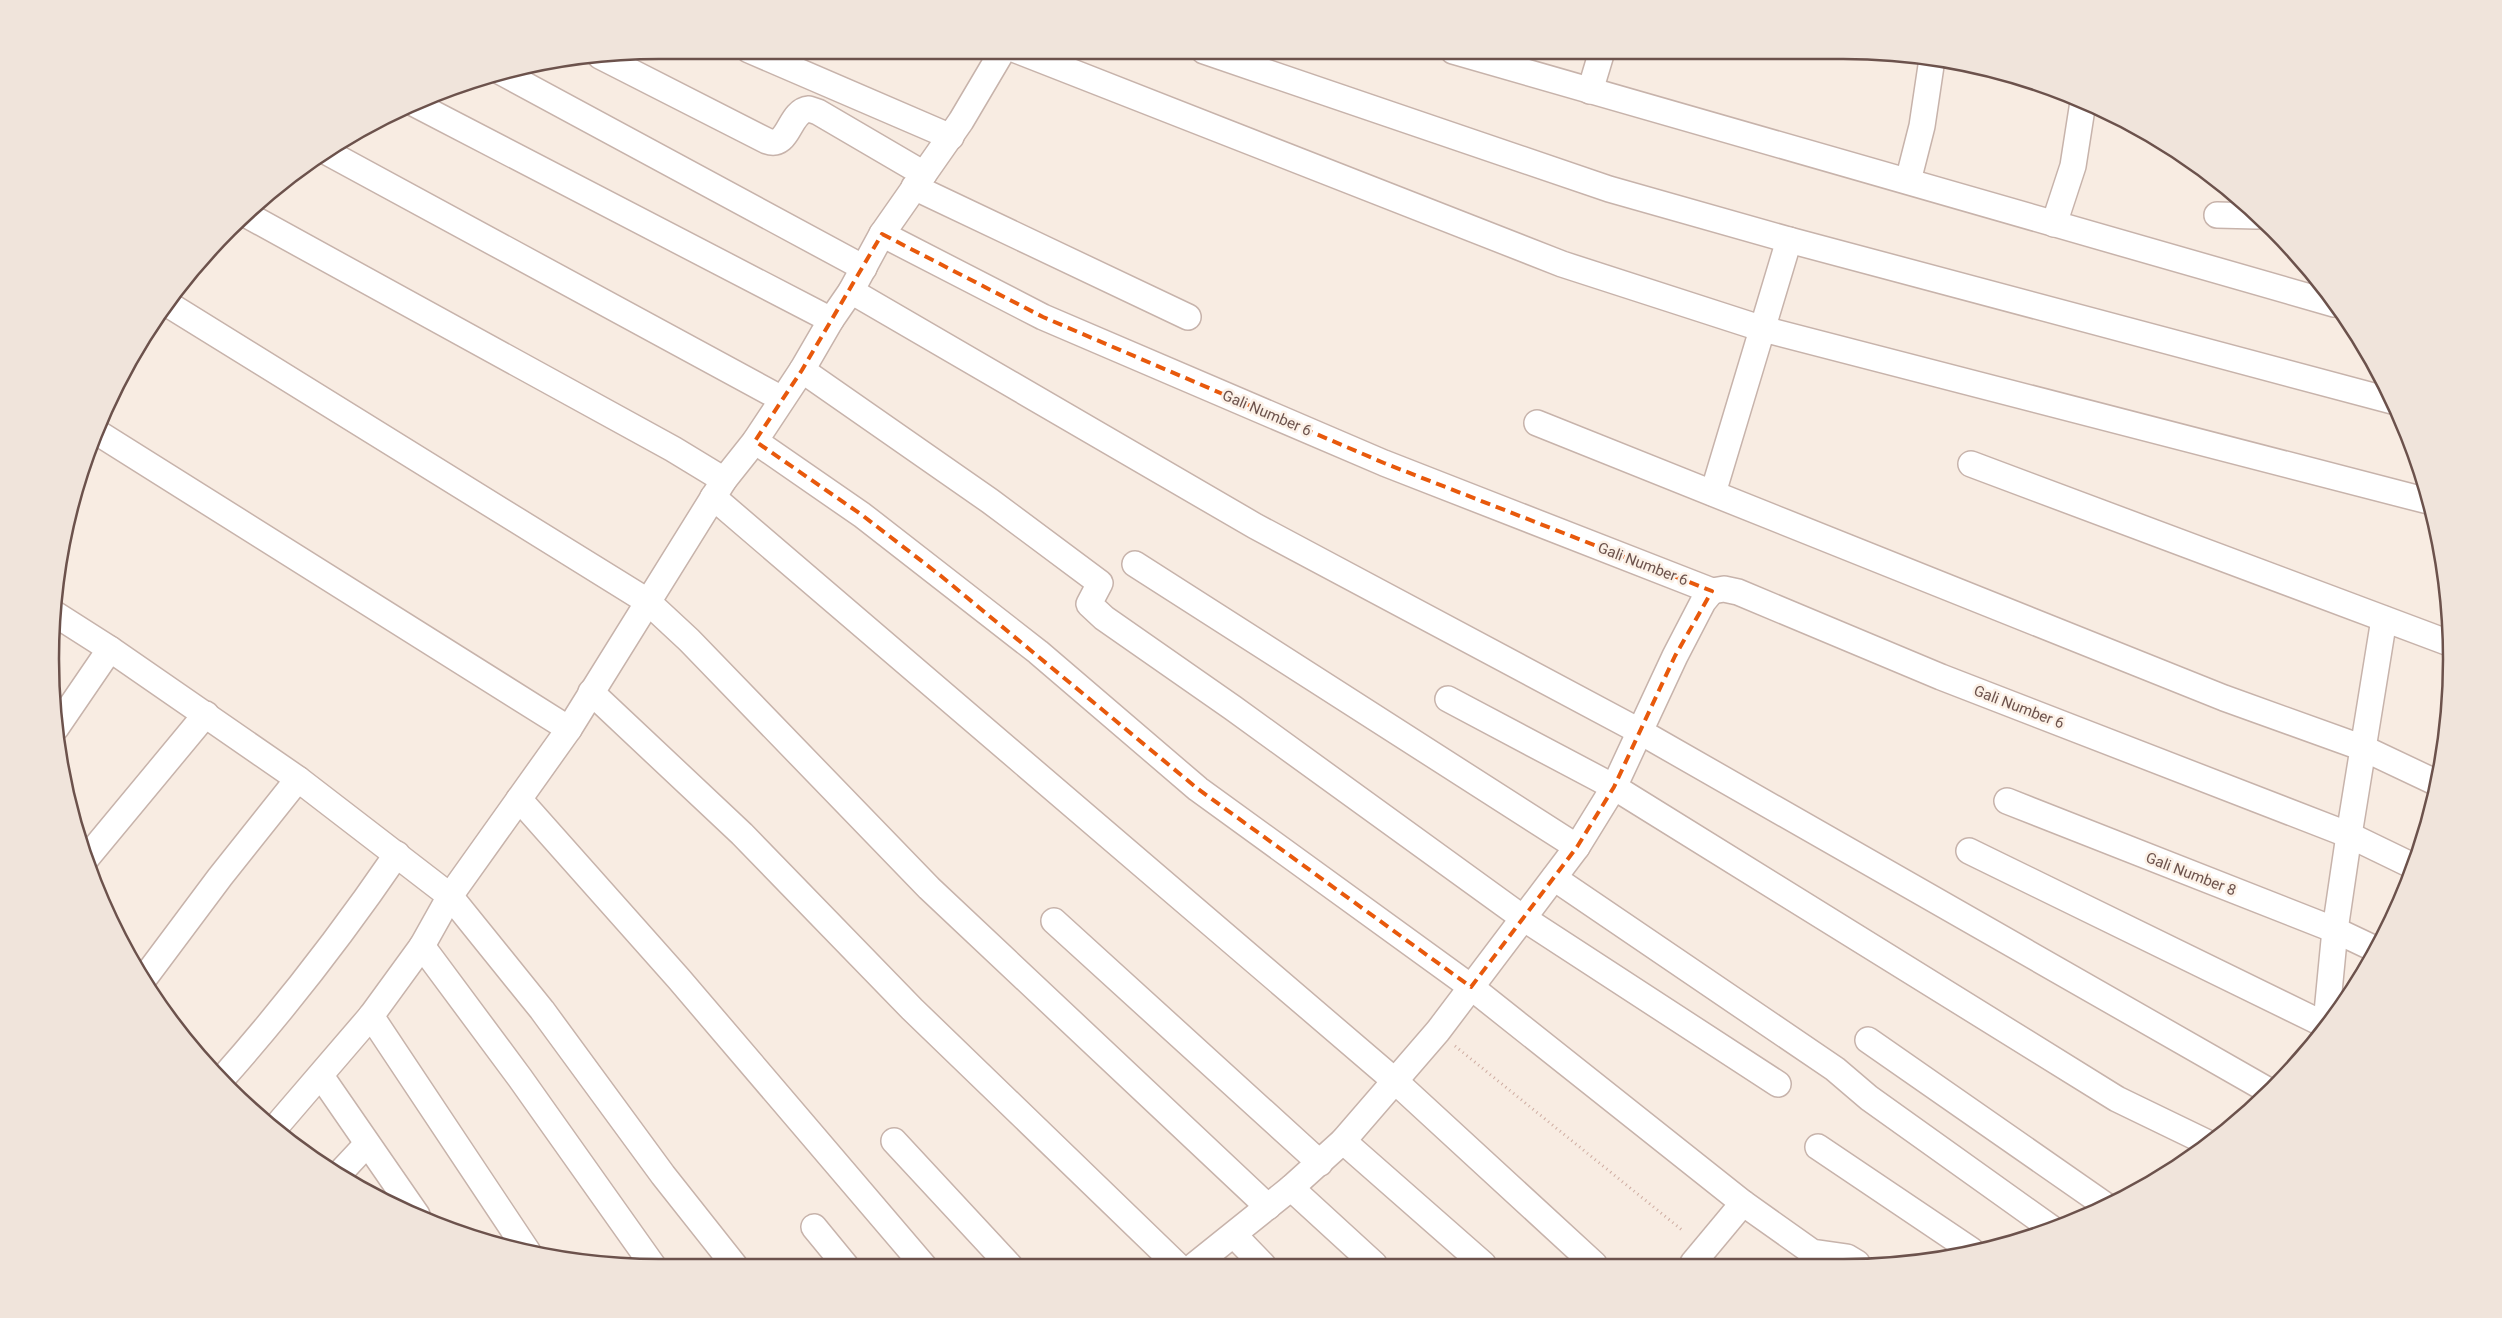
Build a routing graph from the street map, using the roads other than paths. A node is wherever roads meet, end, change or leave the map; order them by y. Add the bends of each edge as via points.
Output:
1 (770, 59) edge
2 (998, 59) edge
3 (1039, 59) edge
4 (1227, 59) edge
5 (1480, 59) edge
6 (1600, 59) edge
7 (610, 61) edge
8 (1931, 66) edge
9 (511, 77) edge
10 (1590, 91) junction
11 (422, 108) edge
12 (2082, 108) edge
13 (951, 137) junction
14 (333, 155) edge
15 (918, 180) junction
16 (1908, 181) junction
17 (2217, 215) dead end
18 (2247, 216) edge
19 (253, 218) edge
20 (2054, 224) junction
21 (882, 234) junction
22 (1789, 240) junction
23 (864, 268) junction
24 (851, 291) junction
25 (2324, 301) edge
26 (173, 308) edge
27 (1188, 317) dead end
28 (831, 320) junction
29 (1763, 329) junction
30 (802, 370) junction
31 (782, 399) junction
32 (2383, 399) edge
33 (1537, 423) dead end
34 (102, 435) edge
35 (755, 441) junction
36 (1971, 464) dead end
37 (719, 488) junction
38 (1713, 493) junction
39 (2422, 499) edge
40 (1135, 564) dead end
41 (1712, 591) junction
42 (647, 601) junction
43 (2384, 619) junction
44 (60, 621) edge
45 (2443, 641) edge
46 (110, 649) junction
47 (591, 692) junction
48 (1448, 699) dead end
49 (206, 714) junction
50 (62, 719) edge
51 (569, 729) junction
52 (1639, 731) junction
53 (2363, 748) junction
54 (298, 778) junction
55 (2431, 780) edge
56 (1614, 787) junction
57 (519, 799) junction
58 (2006, 801) dead end
59 (2349, 835) junction
60 (1577, 847) junction
61 (1969, 851) dead end
62 (91, 853) edge
63 (397, 854) junction
64 (2407, 863) edge
65 (1554, 878) junction
66 (450, 896) junction
67 (1523, 918) junction
68 (1054, 921) dead end
69 (2335, 930) junction
70 (422, 946) junction
71 (2369, 946) edge
72 (148, 973) edge
73 (1471, 987) junction
74 (2327, 1013) edge
75 (371, 1016) junction
76 (2321, 1021) edge
77 (1868, 1040) dead end
78 (227, 1074) edge
79 (321, 1076) junction
80 (1395, 1081) junction
81 (1778, 1084) dead end
82 (2262, 1088) edge
83 (279, 1123) edge
84 (1343, 1140) junction
85 (2201, 1140) edge
86 (894, 1141) dead end
87 (367, 1144) junction
88 (1818, 1146) dead end
89 (1320, 1162) junction
90 (344, 1169) edge
91 (1291, 1188) junction
92 (2099, 1201) edge
93 (1743, 1203) junction
94 (409, 1204) edge
95 (1268, 1206) junction
96 (2045, 1224) edge
97 (814, 1227) dead end
98 (1234, 1235) junction
99 (522, 1243) edge
100 (1966, 1247) edge
101 (648, 1259) edge
102 (729, 1259) edge
103 (840, 1259) edge
104 (918, 1259) edge
105 (1004, 1259) edge
106 (1171, 1259) edge
107 (1203, 1259) edge
108 (1258, 1259) edge
109 (1369, 1259) edge
110 (1477, 1259) edge
111 (1589, 1259) edge
112 (1697, 1259) edge
113 (1850, 1259) edge

1 - 13 street
2 - 13 street
3 - 29 street via 1562,264
4 - 22 street via 1609,190
5 - 10 street
6 - 10 street
7 - 15 street via 773,143 780,141 799,113 809,109 818,112
8 - 16 street via 1922,126
9 - 23 street
10 - 16 street
11 - 28 street
12 - 20 street via 2073,166
13 - 15 street
14 - 31 street
15 - 21 street
15 - 27 street
16 - 20 street
17 - 18 street
19 - 37 street via 673,448
20 - 25 street
21 - 23 street
21 - 41 street, Gali Number 6 via 1061,325 1384,463
22 - 29 street
22 - 32 street
23 - 24 street
24 - 28 street
24 - 52 street via 1254,526
26 - 42 street
28 - 30 street
29 - 38 street
29 - 39 street
30 - 31 street
30 - 67 street via 990,501 1100,583 1089,604 1104,618
31 - 35 street
33 - 38 street
34 - 51 street
35 - 37 street
35 - 73 street via 862,514 956,587 1038,652 1198,789
36 - 43 street
37 - 42 street
37 - 80 street
38 - 53 street via 2224,698
40 - 60 street
41 - 52 street via 1703,602
41 - 59 street, Gali Number 6 via 1738,592 1942,677
42 - 47 street
42 - 95 street via 689,640 929,888
43 - 45 street
43 - 53 street
44 - 46 street
46 - 49 street
46 - 50 street
47 - 51 street
47 - 106 street via 742,834 912,1008
48 - 56 street
49 - 54 street
49 - 62 street
51 - 57 street
52 - 56 street
52 - 82 street
53 - 55 street
53 - 59 street
54 - 63 street
54 - 72 street
56 - 60 street
56 - 85 street via 2117,1099
57 - 66 street
57 - 104 street via 679,979
58 - 69 street, Gali Number 8
59 - 64 street, Gali Number 6
59 - 69 street
60 - 65 street
61 - 76 street
63 - 66 street
63 - 78 street via 283,1008
65 - 67 street
65 - 96 street via 1835,1069 1869,1098
66 - 70 street
66 - 102 street via 542,1010 663,1175
67 - 73 street
67 - 81 street
68 - 89 street
69 - 71 street, Gali Number 8
69 - 74 street
70 - 75 street
70 - 101 street
73 - 80 street
73 - 93 street
75 - 79 street
75 - 99 street
77 - 92 street
79 - 83 street
79 - 87 street
80 - 84 street
80 - 111 street
84 - 89 street
84 - 110 street
86 - 105 street
87 - 90 street
87 - 94 street
88 - 100 street
89 - 91 street
91 - 95 street
91 - 109 street
93 - 112 street
93 - 113 street via 1812,1252
95 - 98 street
97 - 103 street
98 - 107 street
98 - 108 street

